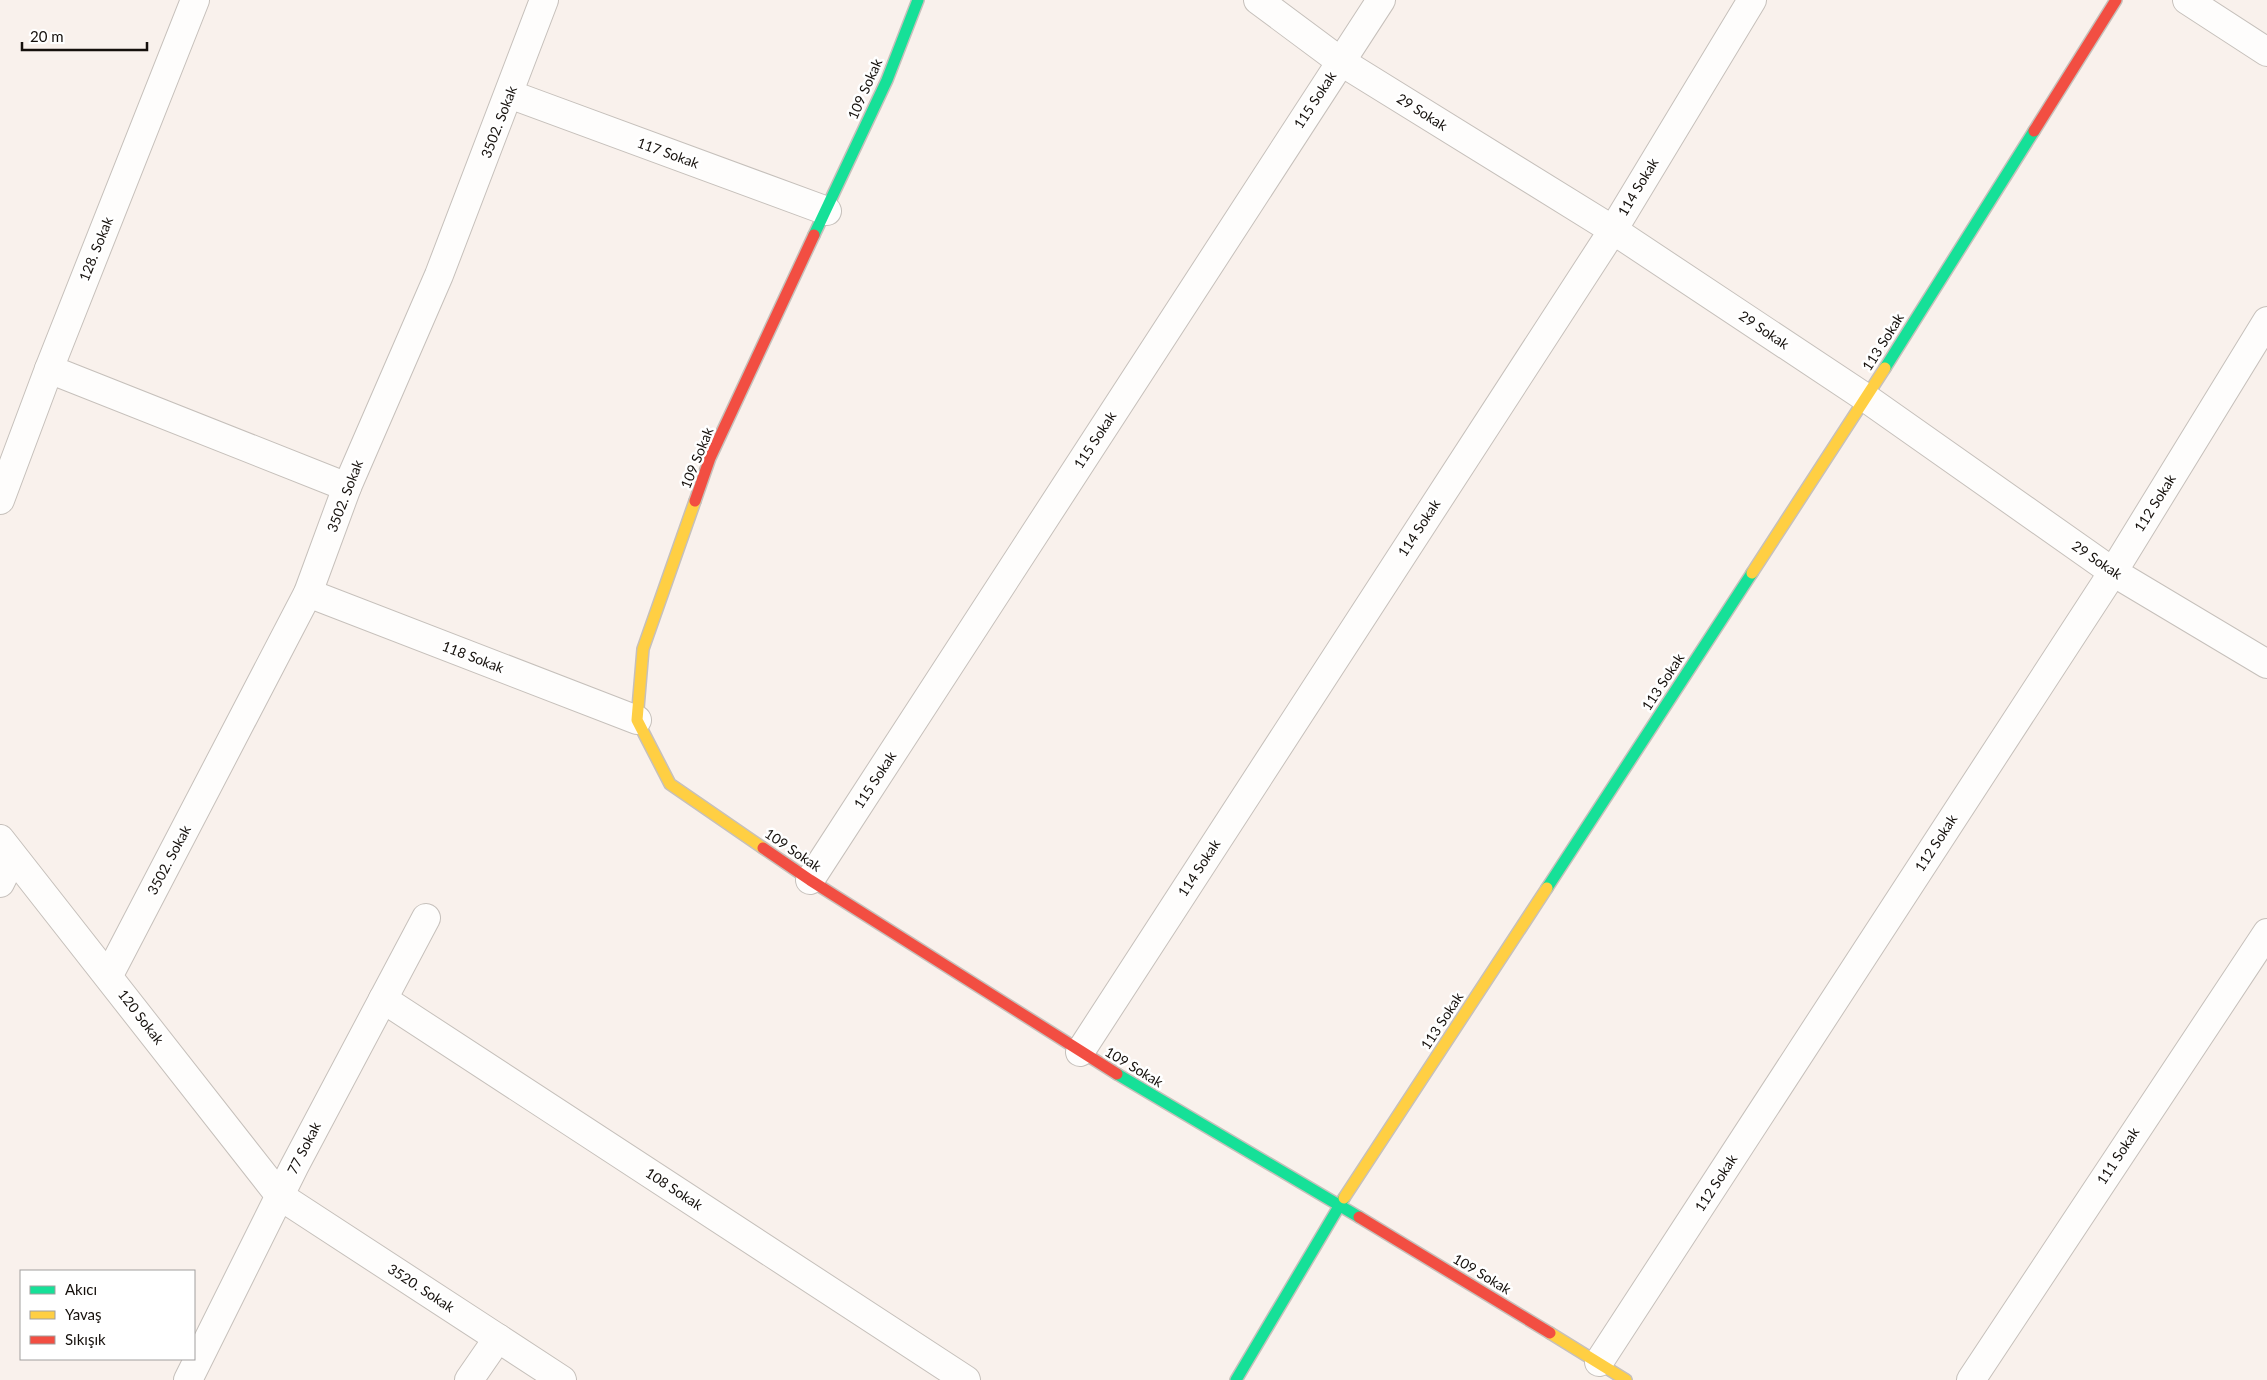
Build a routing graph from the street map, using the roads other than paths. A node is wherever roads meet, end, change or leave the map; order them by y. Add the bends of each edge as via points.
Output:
1 (195, 0) edge
2 (544, 0) edge
3 (918, 0) edge
4 (1258, 0) edge
5 (1380, 0) edge
6 (1752, 0) edge
7 (2116, 0) edge
8 (2187, 0) edge
9 (2267, 52) edge
10 (1340, 61) junction
11 (510, 94) junction
12 (827, 211) junction
13 (1613, 230) junction
14 (2267, 320) edge
15 (49, 369) junction
16 (1866, 398) junction
17 (347, 487) junction
18 (0, 500) edge
19 (2113, 572) junction
20 (308, 593) junction
21 (2267, 664) edge
22 (637, 720) junction
23 (7, 848) edge
24 (810, 880) junction
25 (0, 883) edge
26 (426, 918) dead end
27 (2267, 933) edge
28 (108, 975) junction
29 (383, 999) junction
30 (1080, 1052) junction
31 (280, 1196) junction
32 (1340, 1205) junction
33 (498, 1338) junction
34 (1599, 1362) junction
35 (188, 1380) edge
36 (469, 1380) edge
37 (562, 1380) edge
38 (966, 1380) edge
39 (1236, 1380) edge
40 (1626, 1380) edge
41 (1970, 1380) edge

1 - 15 street, 128. Sokak
2 - 11 street, 3502. Sokak
3 - 12 street, 109 Sokak via 887,80
4 - 10 street, 29 Sokak
5 - 10 street, 115 Sokak
6 - 13 street, 114 Sokak
7 - 16 street, 113 Sokak
8 - 9 street
10 - 13 street, 29 Sokak
10 - 24 street, 115 Sokak
11 - 12 street, 117 Sokak
11 - 17 street, 3502. Sokak via 439,275
12 - 22 street, 109 Sokak via 710,458 643,649
13 - 16 street, 29 Sokak
13 - 30 street, 114 Sokak
14 - 19 street, 112 Sokak
15 - 17 street
15 - 18 street, 128. Sokak
16 - 19 street, 29 Sokak
16 - 32 street, 113 Sokak
17 - 20 street, 3502. Sokak
19 - 21 street, 29 Sokak
19 - 34 street, 112 Sokak
20 - 22 street, 118 Sokak
20 - 28 street, 3502. Sokak
22 - 24 street, 109 Sokak via 670,784
23 - 25 street
23 - 28 street, 120 Sokak
24 - 30 street, 109 Sokak
26 - 29 street, 77 Sokak
27 - 41 street, 111 Sokak
28 - 31 street, 120 Sokak
29 - 31 street, 77 Sokak
29 - 38 street, 108 Sokak
30 - 32 street, 109 Sokak
31 - 33 street, 3520. Sokak
31 - 35 street, 77 Sokak
32 - 34 street, 109 Sokak
32 - 39 street, 113 Sokak
33 - 36 street
33 - 37 street, 3520. Sokak
34 - 40 street, 109 Sokak

